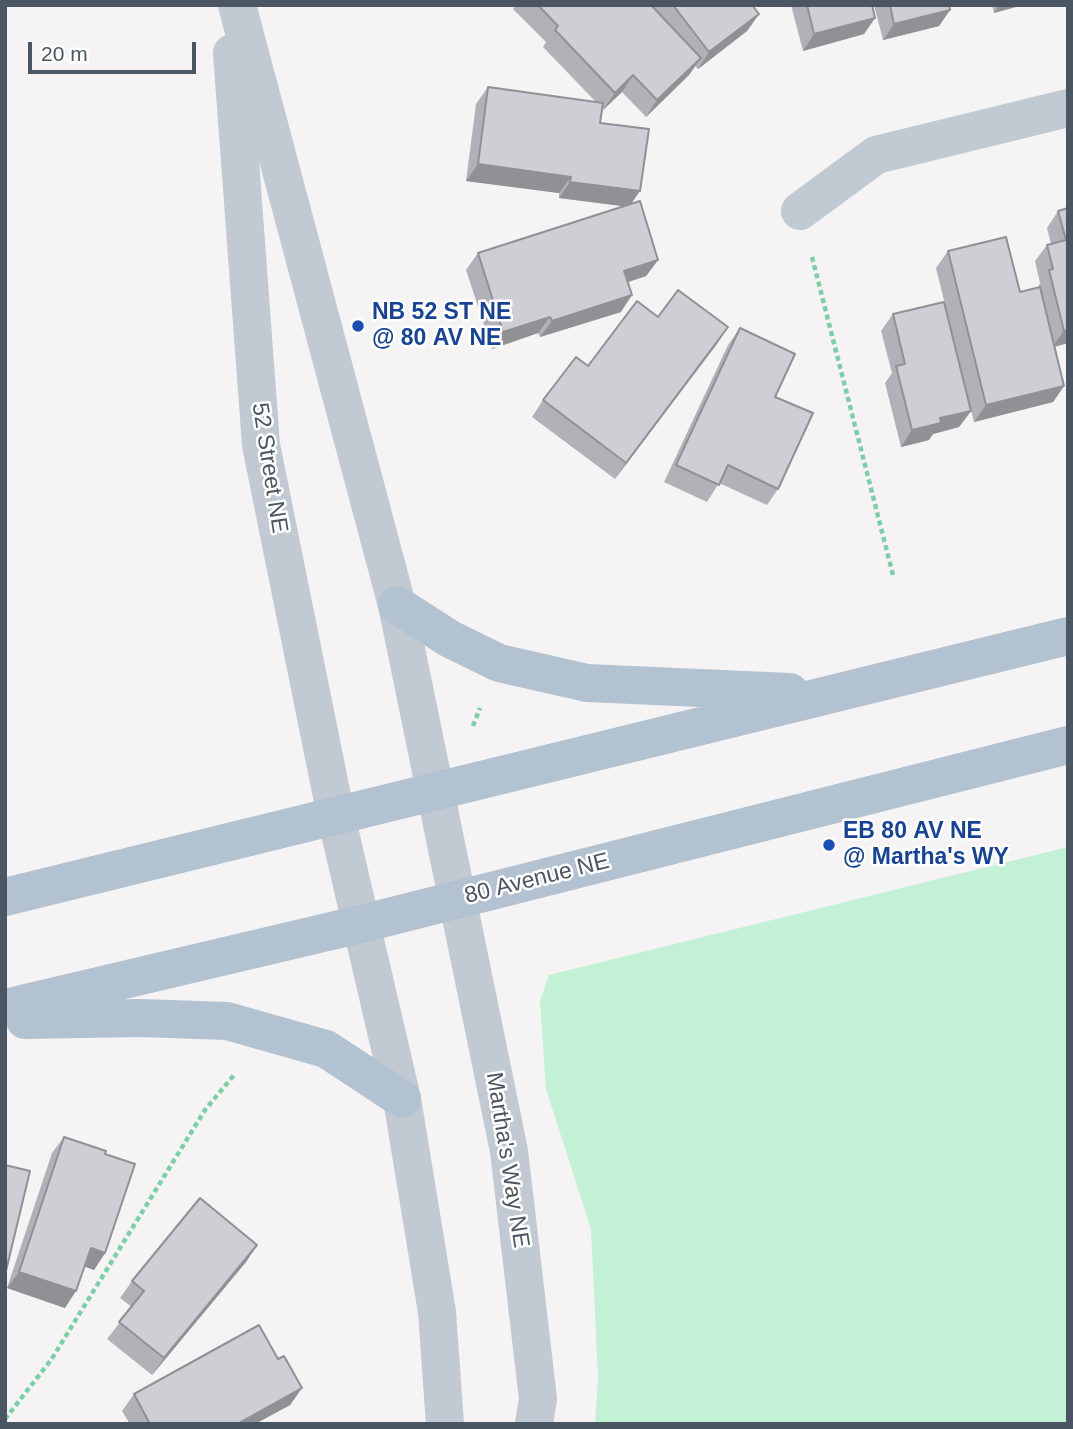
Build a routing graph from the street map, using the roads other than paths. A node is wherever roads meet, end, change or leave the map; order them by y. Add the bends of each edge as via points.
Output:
1 (228, 5) edge
2 (237, 5) edge
3 (1068, 108) edge
4 (800, 211) road end
5 (397, 605) junction
6 (1068, 636) edge
7 (834, 694) junction
8 (1068, 745) edge
9 (435, 792) junction
10 (335, 816) junction
11 (5, 897) edge
12 (458, 898) junction
13 (361, 924) junction
14 (5, 1008) edge
15 (5, 1020) edge
16 (402, 1099) junction
17 (445, 1424) edge
18 (534, 1424) edge

1 - 10 street, 52 Street NE via 261,445
2 - 5 street
3 - 4 street via 876,155
5 - 7 main road via 499,663 586,683
5 - 9 street
6 - 7 main road
7 - 9 main road
8 - 12 main road, 80 Avenue NE
9 - 10 main road
9 - 12 street
10 - 11 main road
10 - 13 street, 52 Street NE
12 - 13 main road, 80 Avenue NE
12 - 18 street, Martha's Way NE via 509,1151 538,1399
13 - 14 main road, 80 Avenue NE
13 - 16 street
15 - 16 main road via 227,1021 326,1049
16 - 17 street via 437,1312

